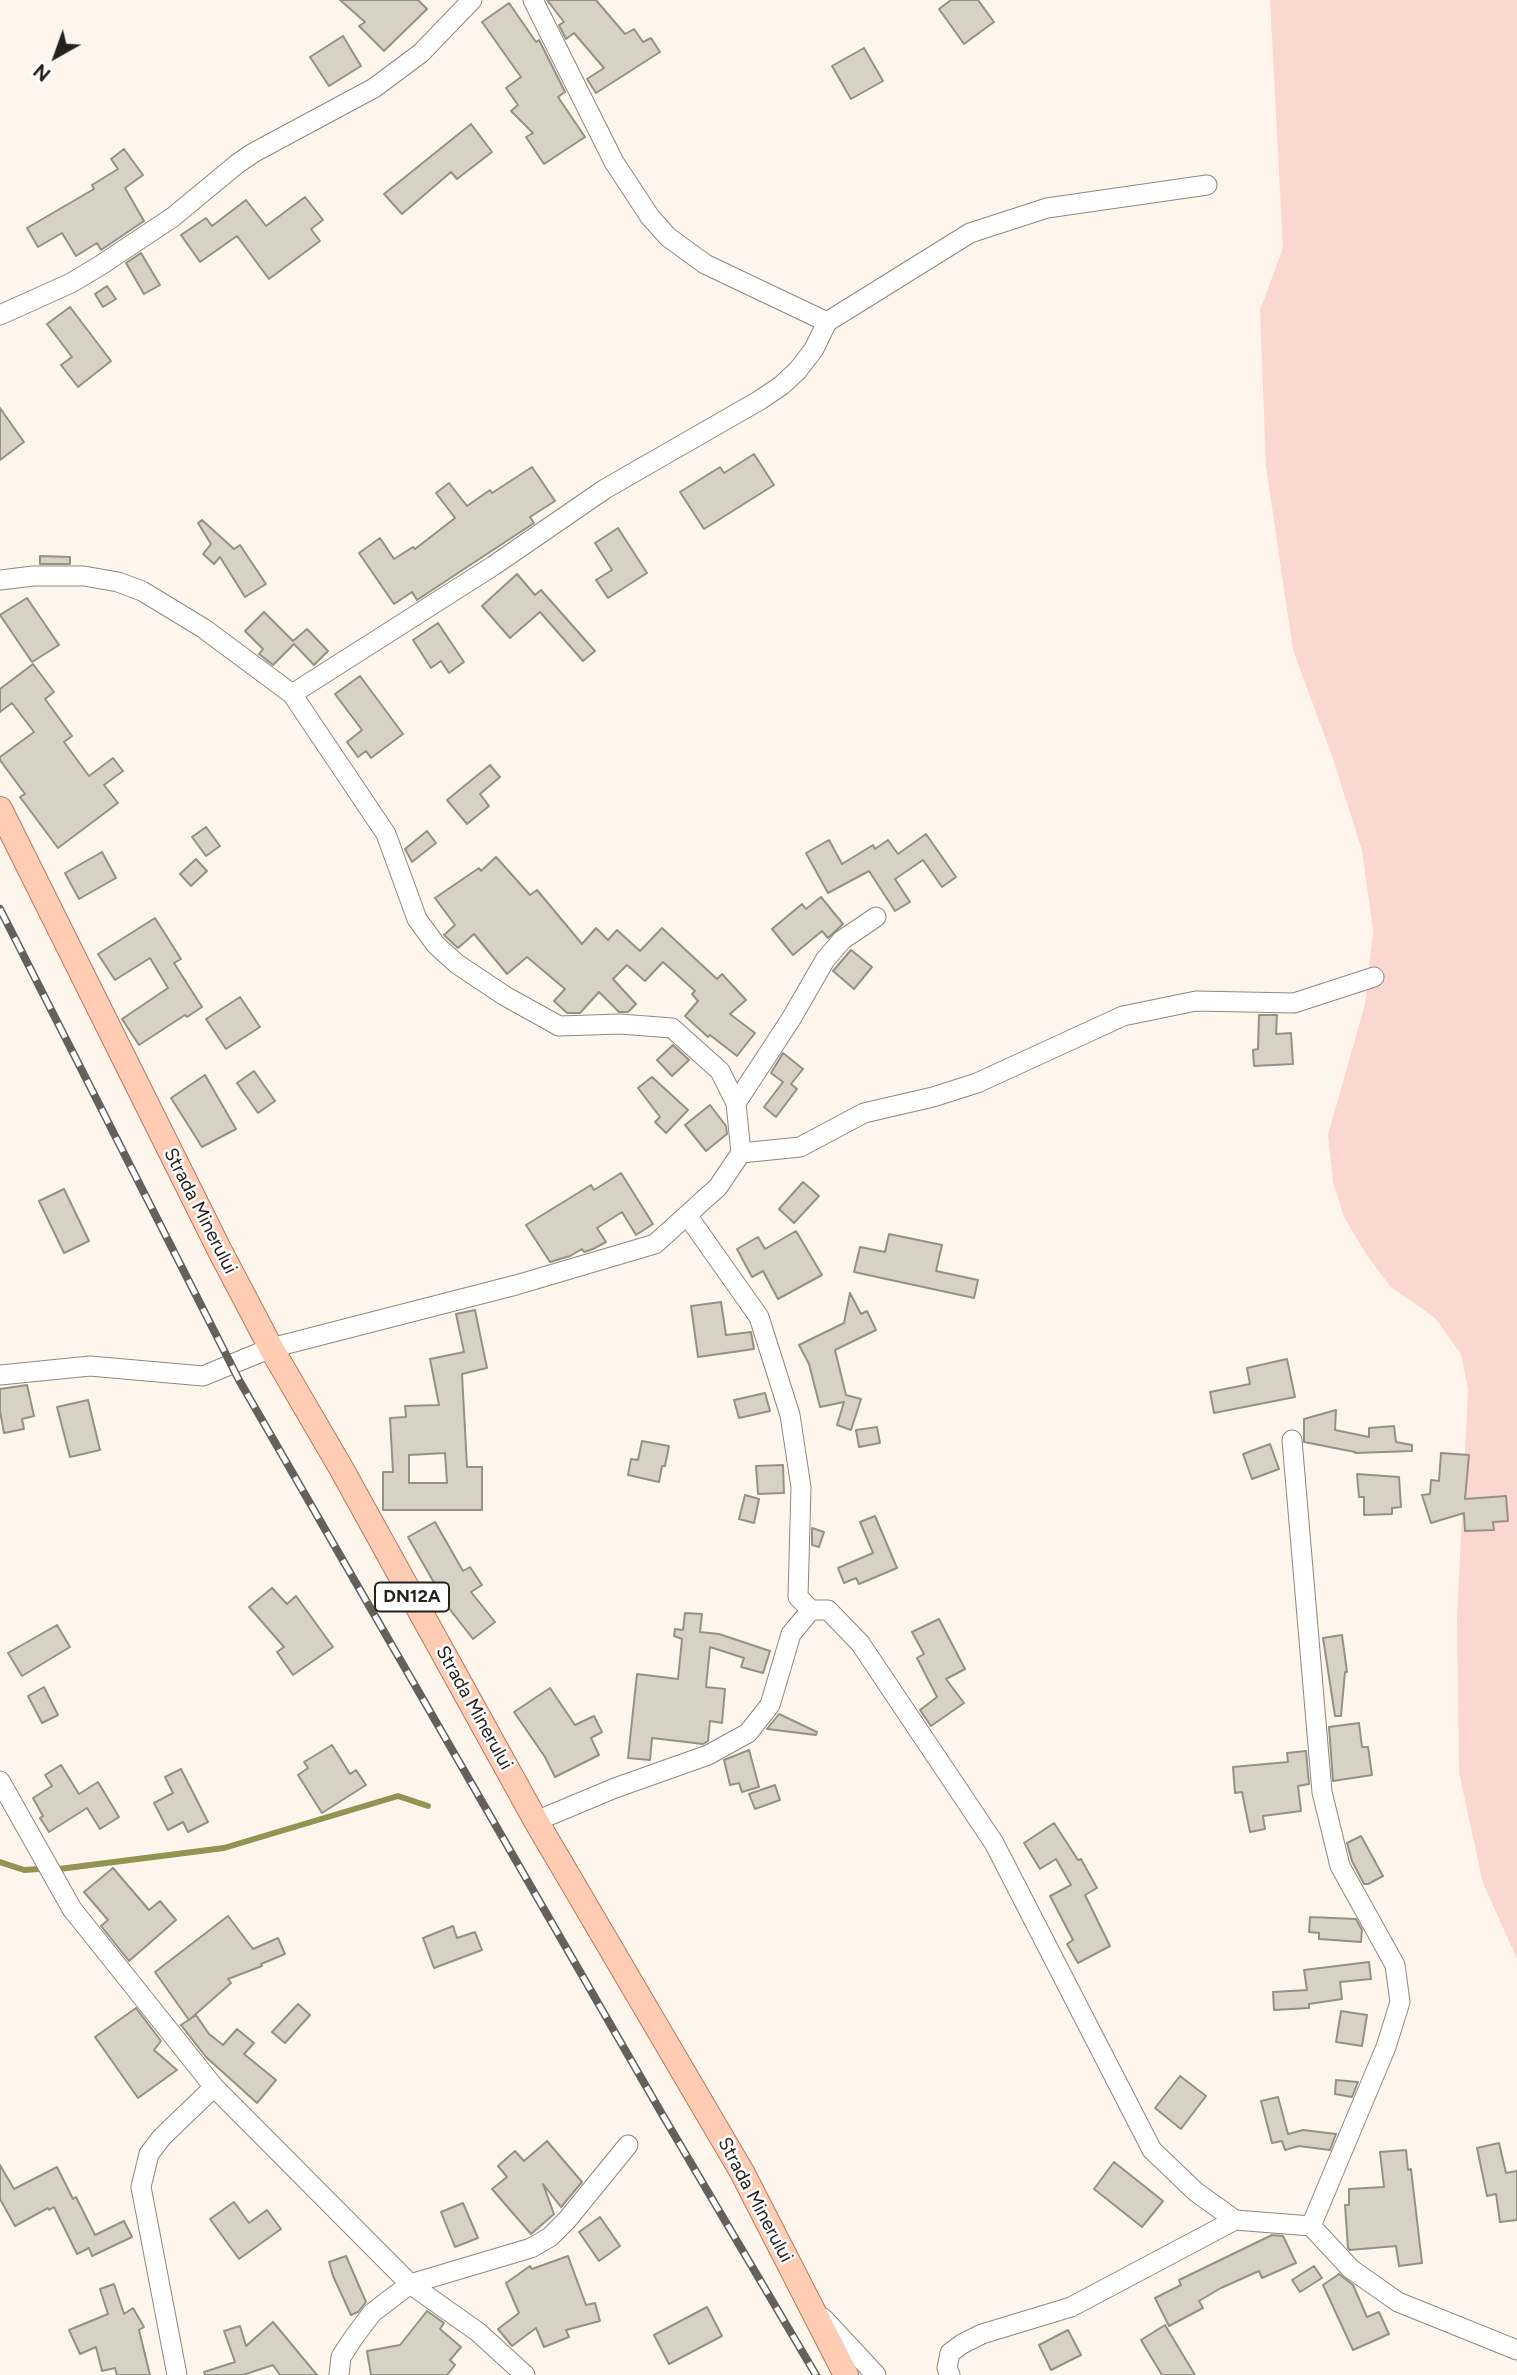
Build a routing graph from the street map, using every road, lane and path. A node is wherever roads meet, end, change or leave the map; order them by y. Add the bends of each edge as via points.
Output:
1 (472, 0) edge
2 (533, 0) edge
3 (1207, 185) dead end
4 (0, 315) edge
5 (827, 322) junction
6 (0, 580) edge
7 (292, 694) junction
8 (0, 809) edge
9 (876, 917) dead end
10 (1374, 977) dead end
11 (736, 1103) junction
12 (741, 1153) junction
13 (687, 1215) junction
14 (271, 1348) junction
15 (0, 1375) edge
16 (1292, 1440) dead end
17 (811, 1610) junction
18 (0, 1781) edge
19 (536, 1821) junction
20 (214, 2087) junction
21 (628, 2145) dead end
22 (1235, 2220) junction
23 (1311, 2226) junction
24 (410, 2284) junction
25 (810, 2305) junction
26 (1517, 2350) edge
27 (177, 2375) edge
28 (339, 2375) edge
29 (526, 2375) edge
30 (846, 2375) edge
31 (876, 2375) edge
32 (950, 2375) edge

1 - 4 street via 421,53 382,83 245,158 173,217 91,271
2 - 5 street via 614,162 668,237 705,264
3 - 5 street via 1047,208 970,233
5 - 7 street via 814,349 782,385 615,482 484,573
6 - 7 street via 84,576 142,591 203,628
7 - 11 street via 386,834 417,919 450,958 559,1026 672,1028 720,1071
8 - 14 main road, Strada Minerului / DN12A
9 - 11 street via 842,940 825,960
10 - 12 street via 1294,1003 1196,1001 1124,1016 977,1083 864,1112 800,1147
11 - 12 street
12 - 13 street via 718,1187
13 - 14 street via 655,1244
13 - 17 street via 759,1317 790,1415 801,1487 798,1597
14 - 15 street via 204,1376 90,1366
14 - 19 main road, Strada Minerului / DN12A
16 - 23 street via 1322,1792 1340,1866 1395,1965 1400,2002 1386,2047
17 - 19 street via 790,1634 770,1705 748,1733 708,1755
17 - 22 street via 828,1610 860,1643 994,1843 1152,2150 1196,2192
18 - 20 street via 72,1909
19 - 25 main road, Strada Minerului / DN12A via 742,2172
20 - 24 street
20 - 27 street via 149,2154 141,2187
21 - 24 street via 550,2237 531,2248
22 - 23 street
22 - 32 street via 1071,2307 962,2344 950,2353
23 - 26 street via 1351,2269 1398,2302
24 - 28 street via 372,2313 354,2336 341,2357
24 - 29 street via 478,2332
25 - 30 main road, Strada Minerului / DN12A
25 - 31 street

